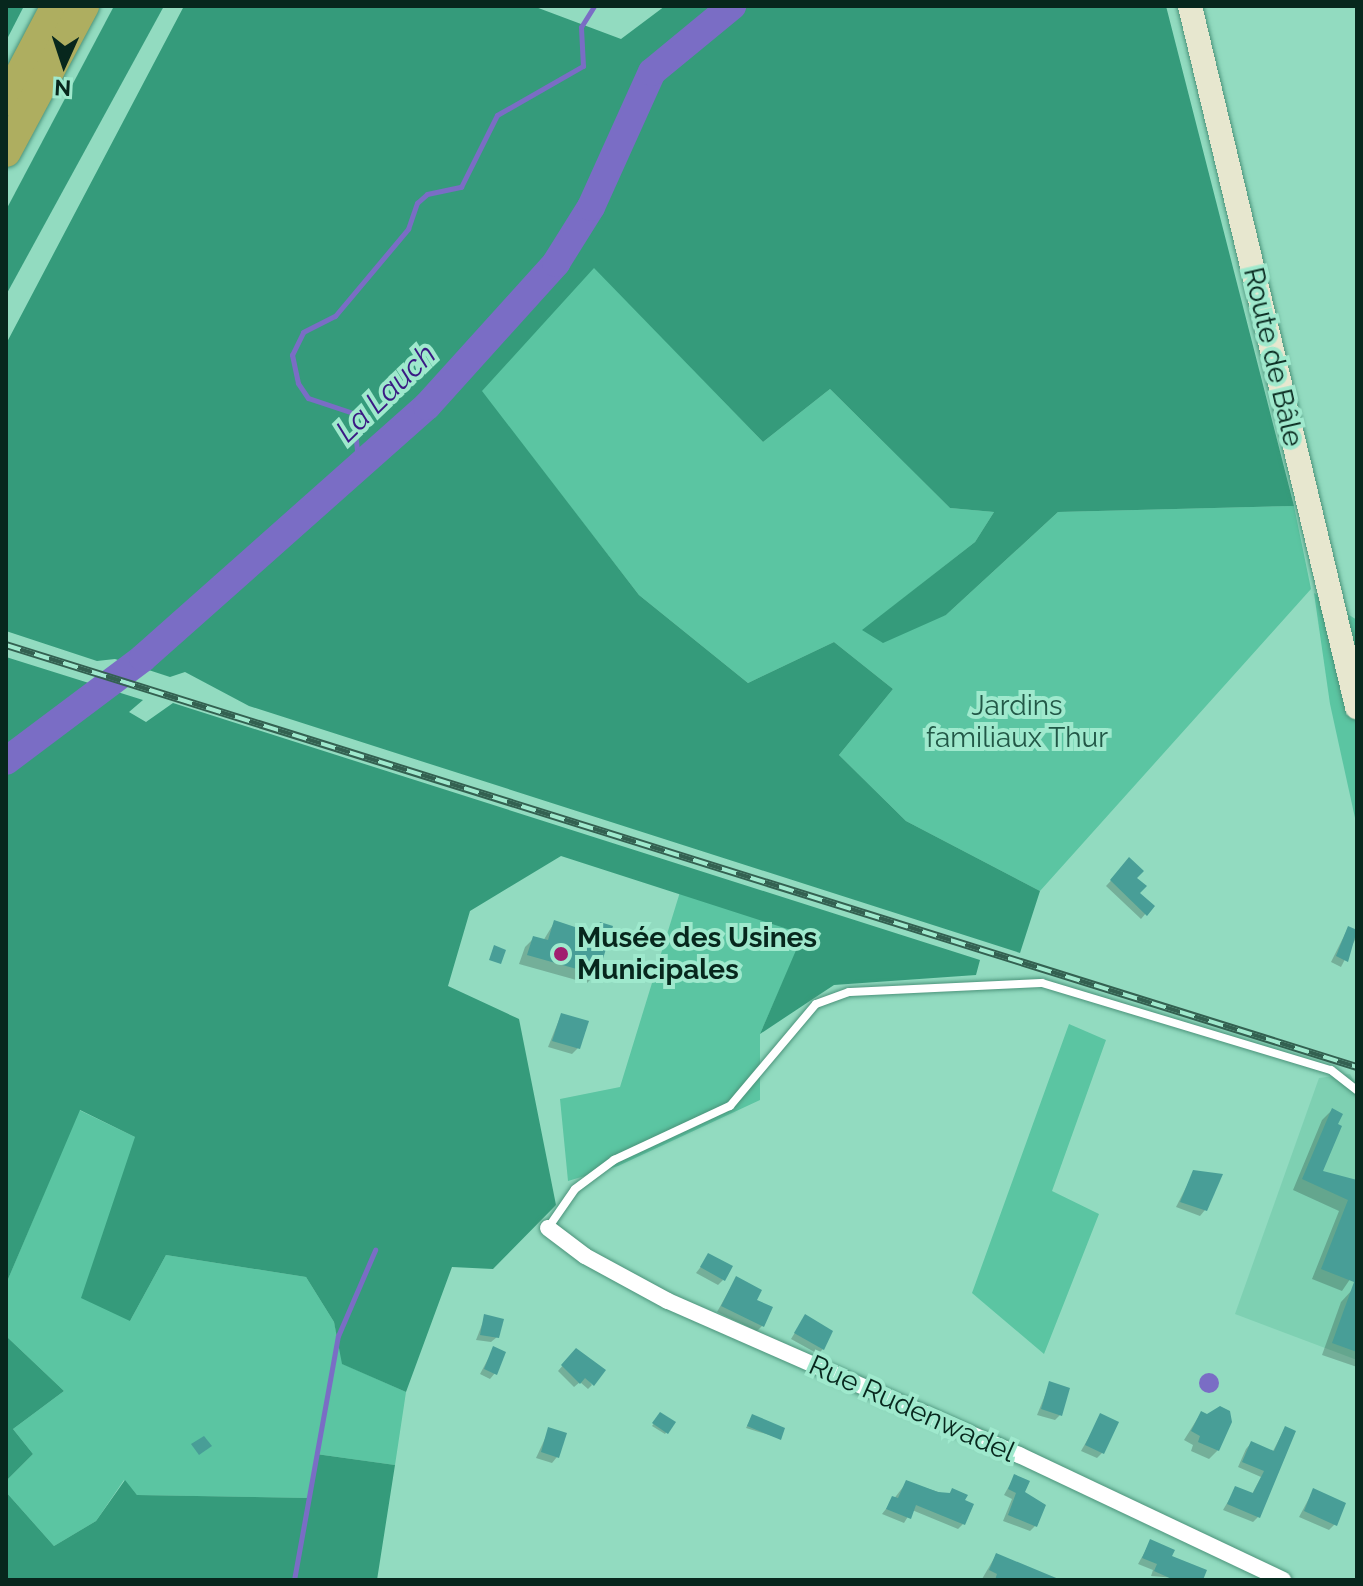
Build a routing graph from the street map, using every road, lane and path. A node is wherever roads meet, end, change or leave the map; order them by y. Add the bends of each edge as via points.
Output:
1 (56, 6) edge
2 (84, 6) edge
3 (1190, 6) edge
4 (6, 101) edge
5 (6, 152) edge
6 (1357, 707) edge
7 (1357, 1090) edge
8 (548, 1228) joint
9 (1283, 1580) edge

1 - 4 highway
2 - 5 highway
3 - 6 main road, Route de Bâle
7 - 8 lane via 1331,1070 1042,983 849,992 816,1004 730,1106 614,1160 575,1189
8 - 9 street, Rue Rudenwadel via 585,1256 668,1301 1019,1455

